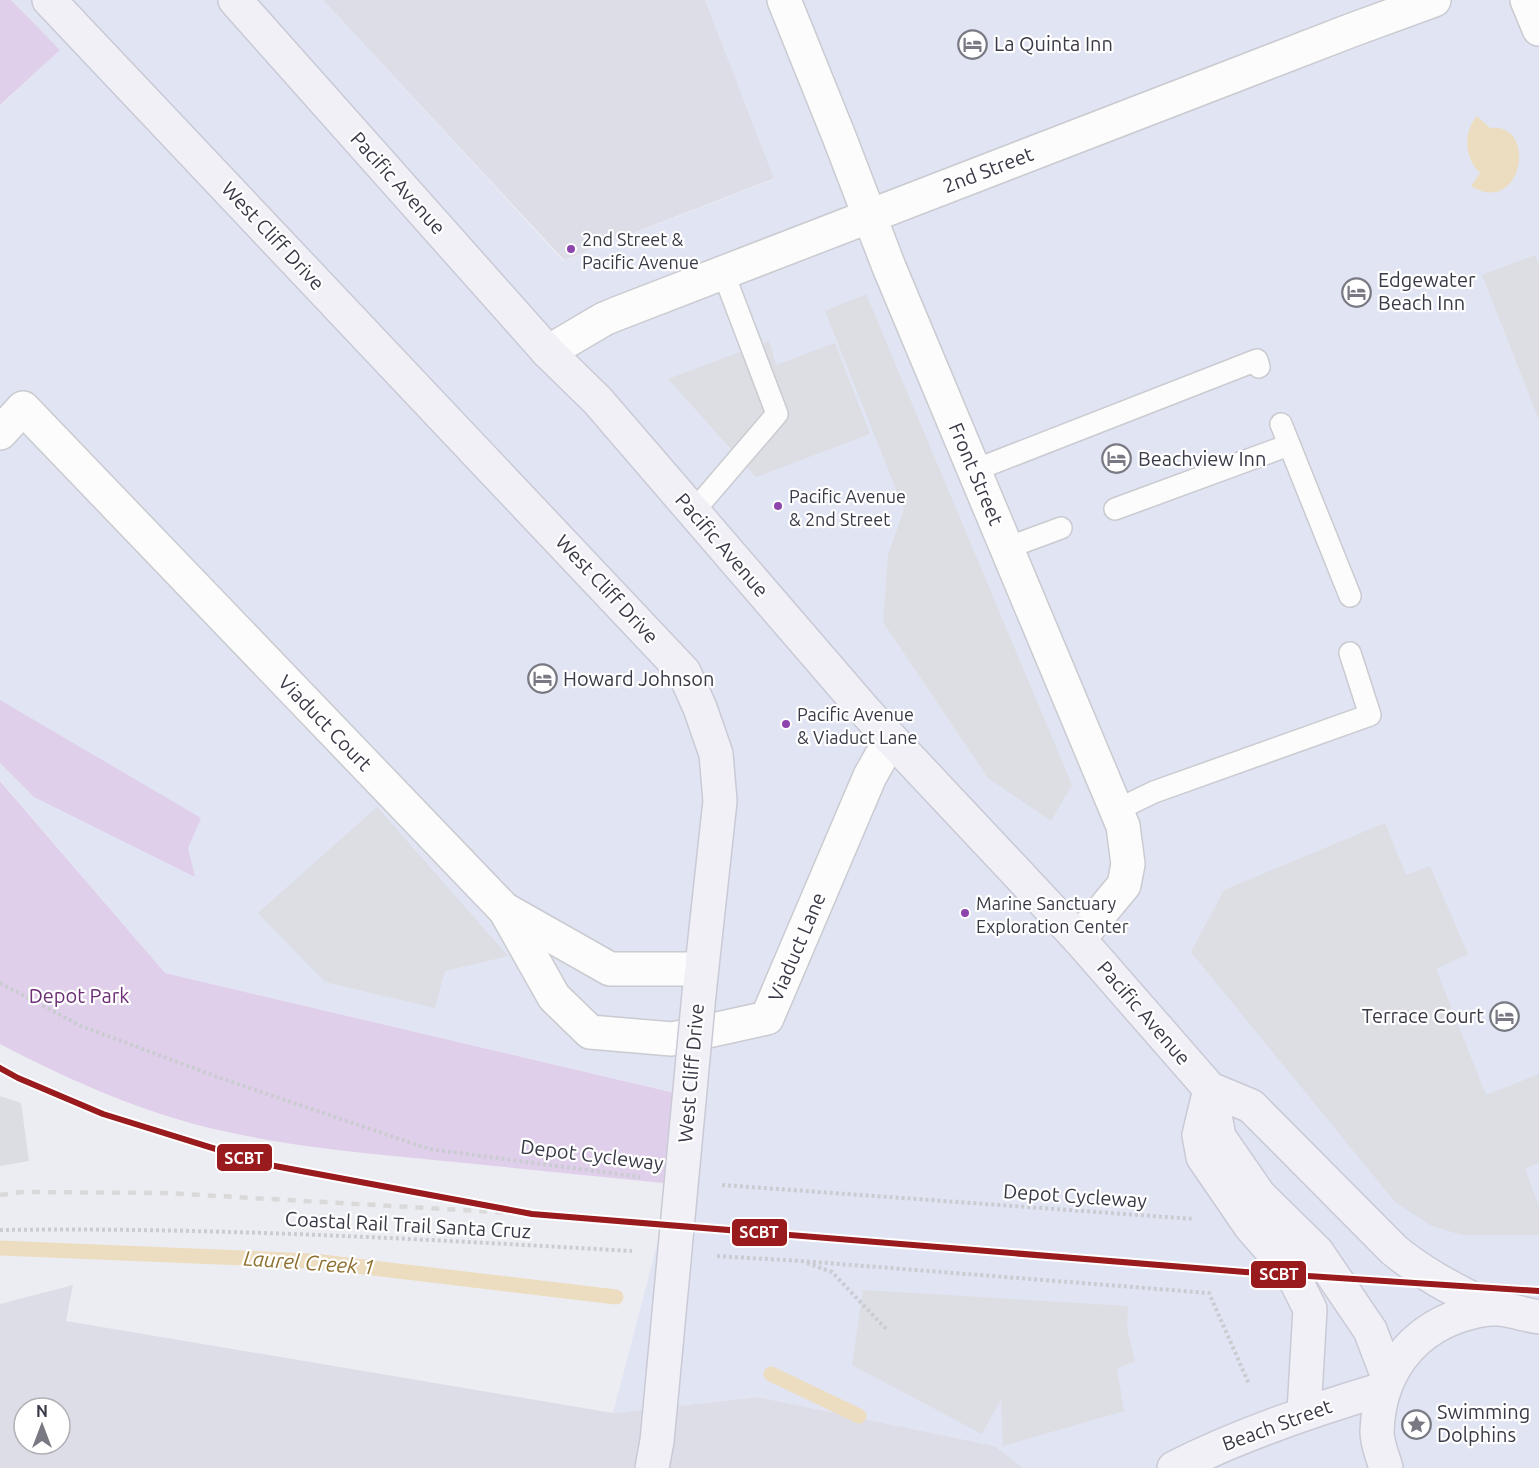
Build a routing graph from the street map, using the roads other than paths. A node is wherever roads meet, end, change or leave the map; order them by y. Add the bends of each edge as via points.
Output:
1 (49, 0) edge
2 (235, 0) edge
3 (783, 0) edge
4 (1434, 0) edge
5 (1527, 0) edge
6 (1539, 29) edge
7 (869, 217) junction
8 (723, 272) junction
9 (548, 352) junction
10 (1258, 364) dead end
11 (1281, 424) dead end
12 (0, 433) edge
13 (1289, 445) junction
14 (975, 470) junction
15 (1114, 509) dead end
16 (693, 512) junction
17 (1061, 528) dead end
18 (1007, 548) junction
19 (1350, 596) dead end
20 (1350, 653) dead end
21 (891, 739) junction
22 (1117, 810) junction
23 (504, 909) junction
24 (1079, 939) junction
25 (700, 982) junction
26 (1210, 1089) junction
27 (1492, 1308) junction
28 (1539, 1317) edge
29 (1386, 1383) junction
30 (1304, 1412) junction
31 (655, 1454) edge
32 (1174, 1468) edge
33 (1386, 1468) edge

1 - 25 main road, West Cliff Drive via 684,672 716,754 720,801
2 - 9 main road, Pacific Avenue
3 - 7 street, Front Street
4 - 7 street, 2nd Street
5 - 6 street
7 - 8 street, 2nd Street
7 - 14 street, Front Street
8 - 9 street, 2nd Street via 604,319
8 - 16 lane via 777,414
9 - 16 main road, Pacific Avenue via 598,401
10 - 14 lane
11 - 13 lane
12 - 23 street, Viaduct Court via 23,408
13 - 15 lane
13 - 19 lane
14 - 18 street, Front Street
16 - 21 main road, Pacific Avenue
17 - 18 lane
18 - 22 street, Front Street
20 - 22 lane via 1370,715 1154,792
21 - 23 street, Viaduct Lane via 870,776 767,1018 672,1039 590,1032 554,997
21 - 24 main road, Pacific Avenue
22 - 24 street, Front Street via 1128,864 1124,885
23 - 25 street, Viaduct Court via 610,969
24 - 26 main road, Pacific Avenue
25 - 31 main road, West Cliff Drive, bridge
26 - 27 main road, Pacific Avenue via 1251,1106 1418,1270
26 - 29 main road via 1219,1137 1259,1195 1317,1252 1370,1330
26 - 30 main road via 1199,1135 1203,1157 1251,1227 1293,1275 1310,1308
27 - 28 main road
27 - 29 main road via 1450,1318 1413,1342
29 - 30 main road, Beach Street
29 - 33 main road via 1377,1434
30 - 32 main road, Beach Street

